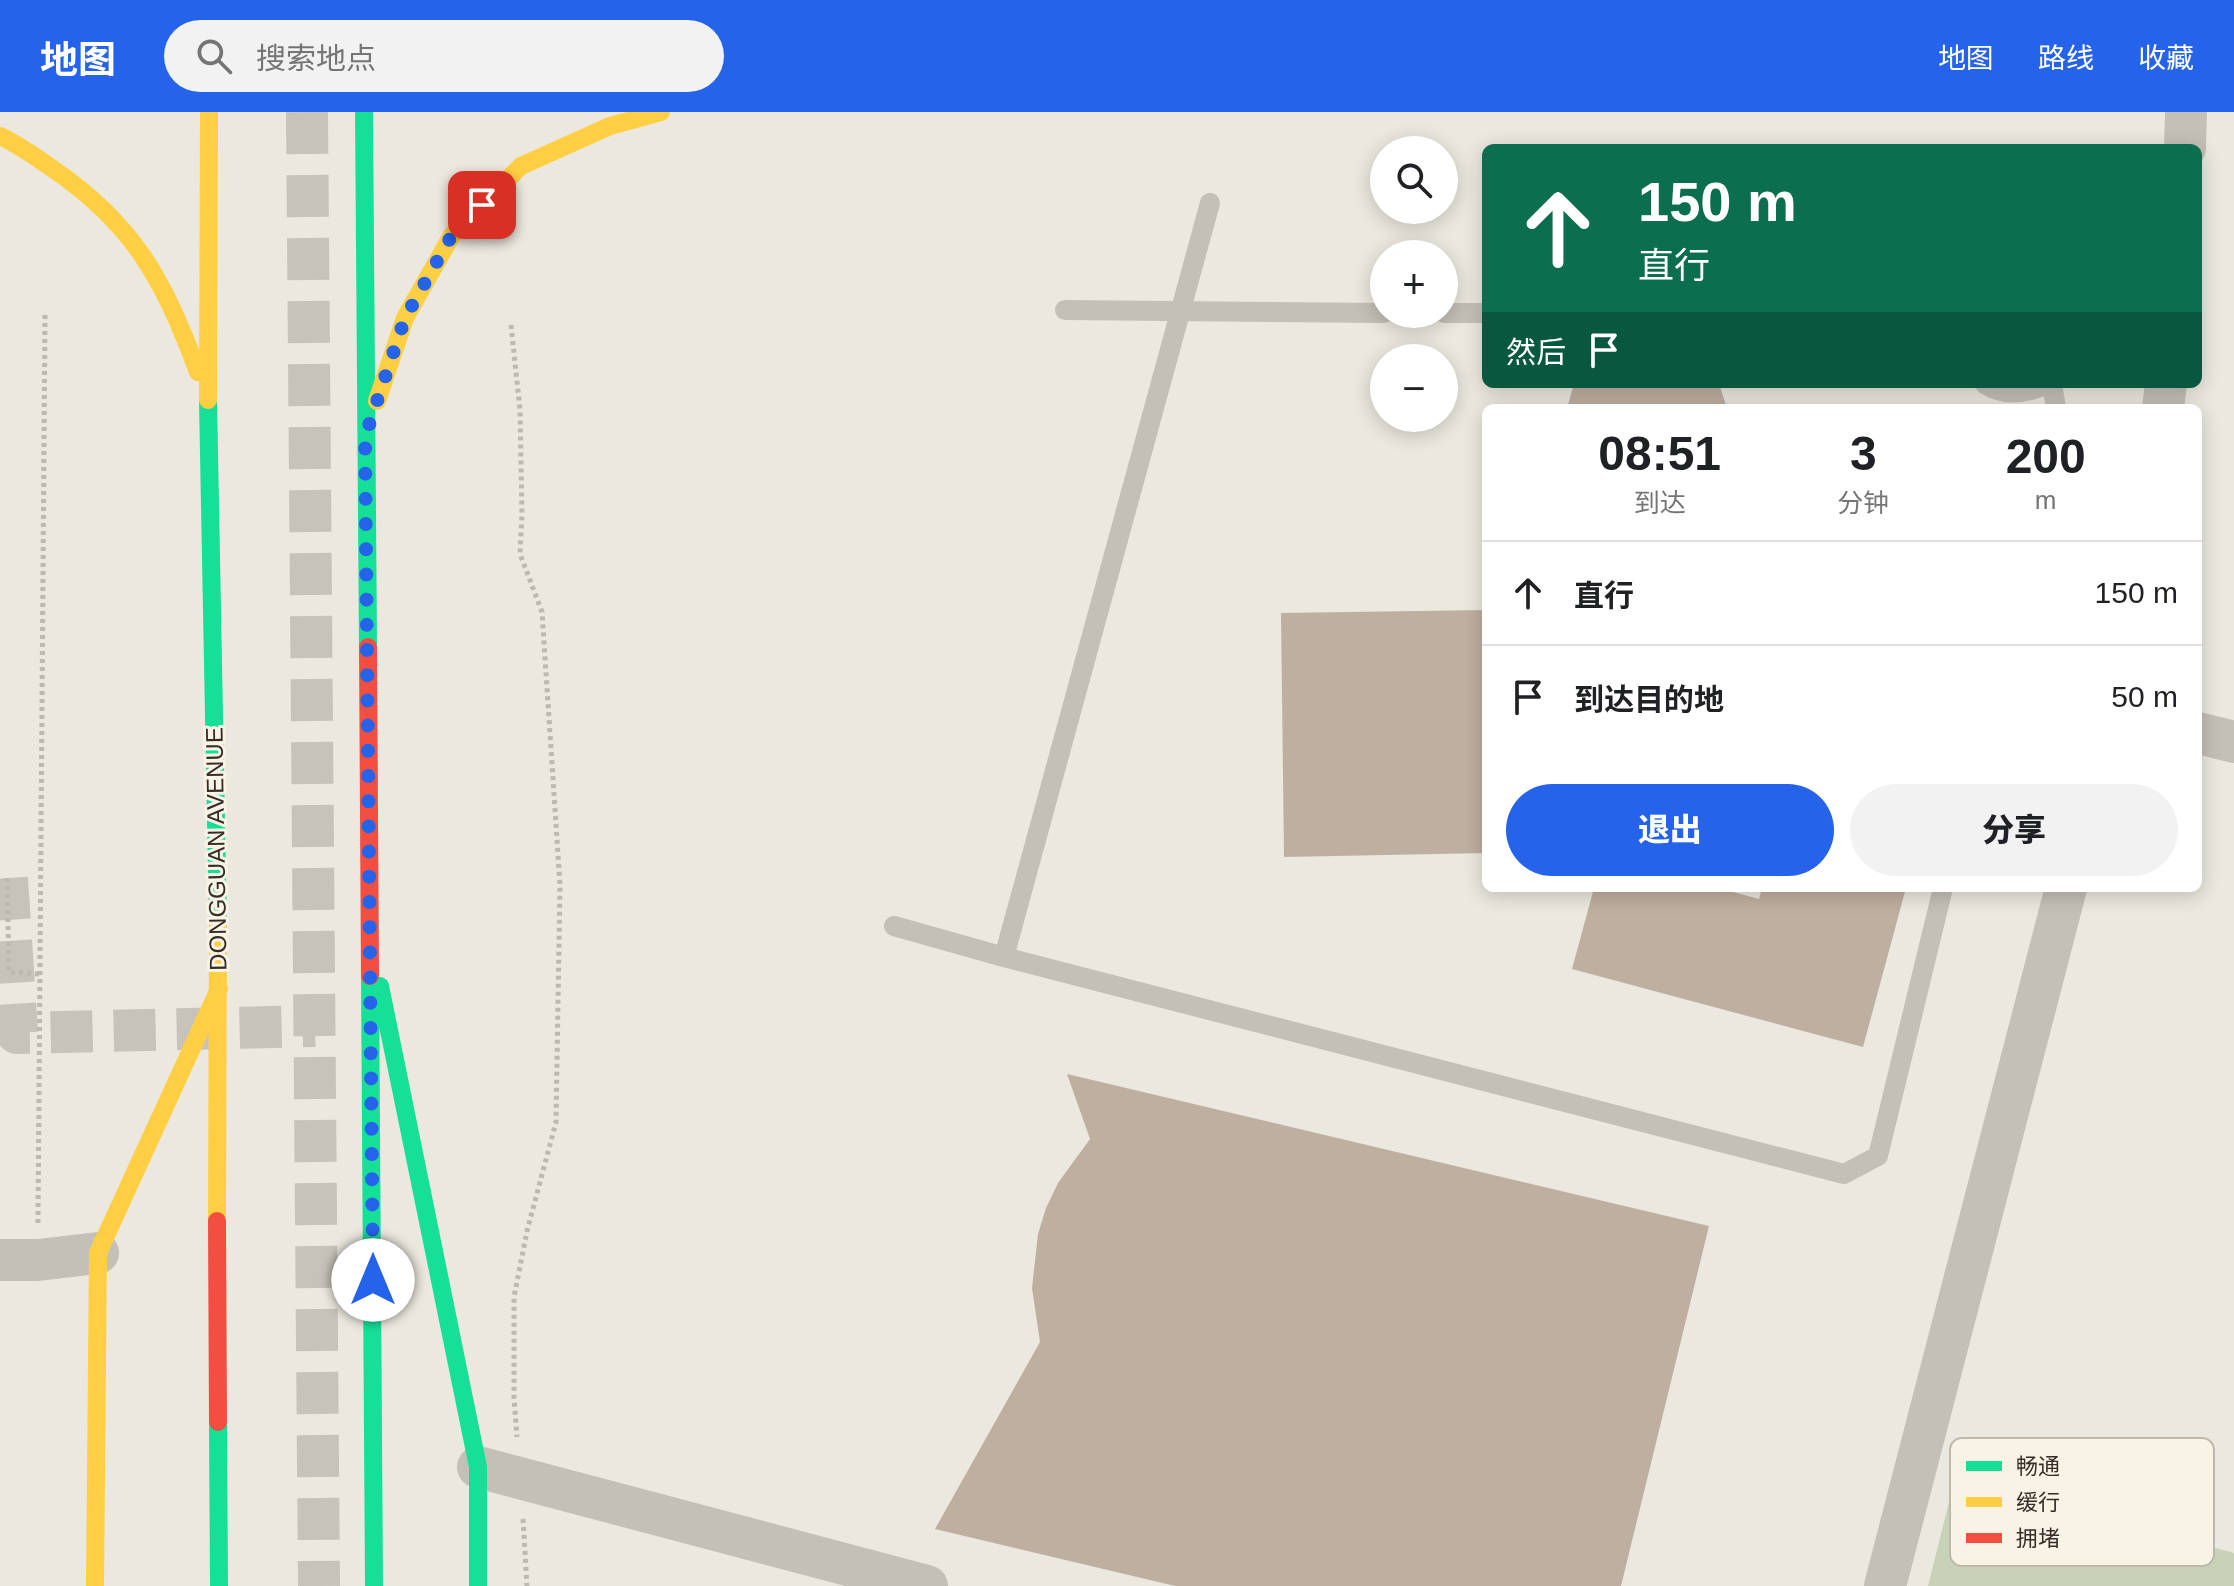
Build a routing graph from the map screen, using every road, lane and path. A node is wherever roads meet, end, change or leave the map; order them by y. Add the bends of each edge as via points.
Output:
1 (209, 112) edge
2 (364, 112) edge
3 (661, 112) edge
4 (2186, 112) edge
5 (0, 136) edge
6 (2185, 144) edge
7 (1210, 203) dead end
8 (1065, 310) dead end
9 (1178, 312) junction
10 (1370, 313) edge
11 (1458, 313) edge
12 (1482, 313) edge
13 (45, 315) dead end
14 (511, 325) dead end
15 (1996, 388) edge
16 (2038, 388) edge
17 (208, 397) junction
18 (365, 437) junction
19 (2202, 734) edge
20 (2234, 742) edge
21 (7, 878) dead end
22 (1942, 892) edge
23 (2058, 892) edge
24 (894, 926) dead end
25 (372, 944) junction
26 (1004, 957) junction
27 (40, 974) junction
28 (219, 989) junction
29 (98, 1253) junction
30 (19, 1260) edge
31 (478, 1467) junction
32 (520, 1478) junction
33 (95, 1586) edge
34 (219, 1586) edge
35 (374, 1586) edge
36 (478, 1586) edge
37 (527, 1586) edge
38 (927, 1586) edge
39 (1885, 1586) edge

1 - 17 main road, DONGGUAN AVENUE
2 - 18 main road
3 - 18 main road via 610,126 521,166 452,235 405,318
4 - 6 street
5 - 17 main road via 116,220 172,301
7 - 9 lane
8 - 9 lane
9 - 10 lane
9 - 26 lane
11 - 12 lane
13 - 27 path
14 - 32 path via 520,410 520,554 542,612 560,885 556,1122 514,1297
15 - 16 lane via 2009,393
17 - 28 main road, DONGGUAN AVENUE
18 - 25 main road
19 - 20 street
21 - 27 path via 9,972
22 - 26 lane via 1878,1156 1844,1174
23 - 39 street
24 - 26 lane
25 - 31 main road
25 - 35 main road
27 - 30 path
28 - 29 main road
28 - 34 main road, DONGGUAN AVENUE
29 - 30 street
29 - 33 main road
31 - 32 street
31 - 36 main road
32 - 37 path
32 - 38 street

